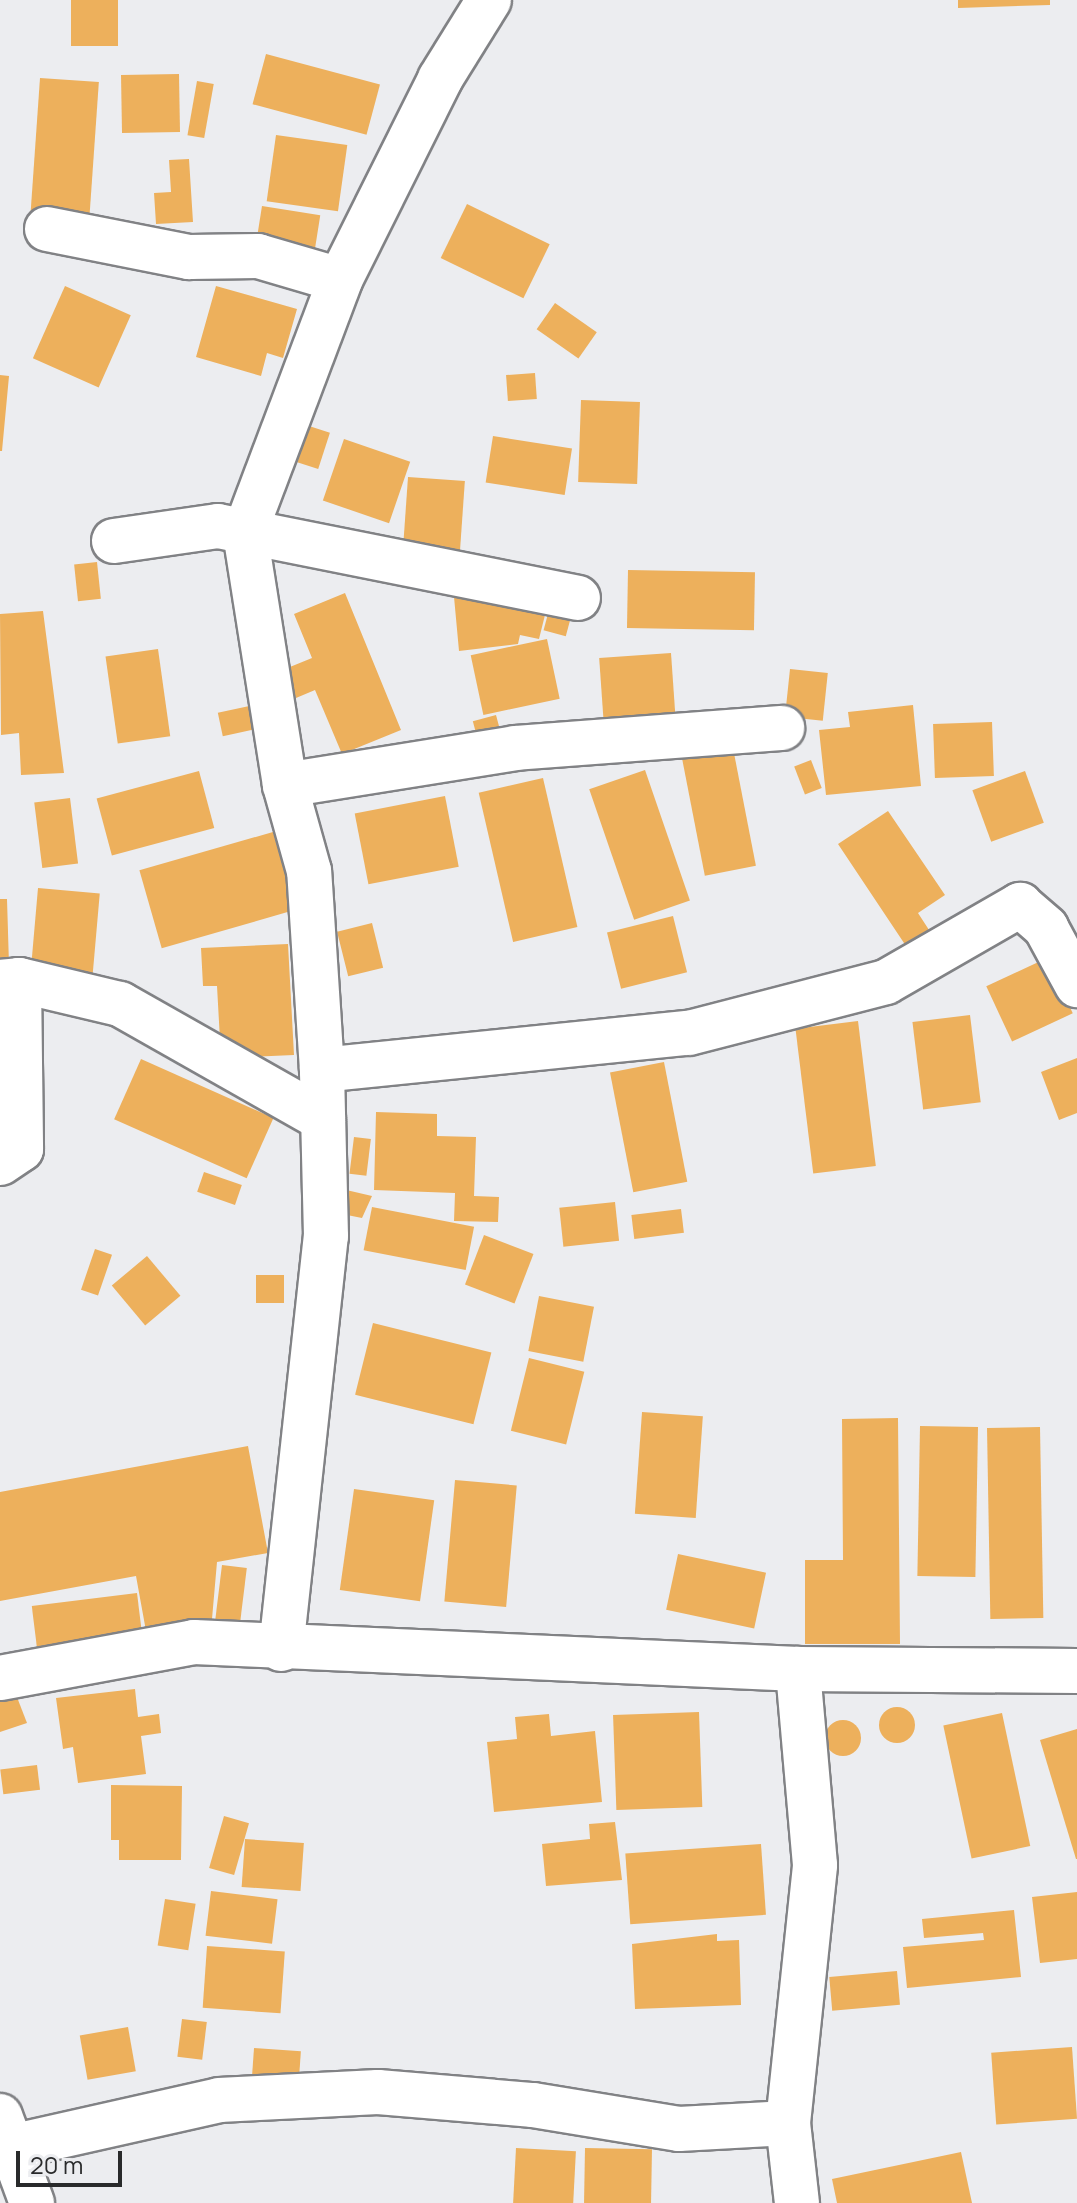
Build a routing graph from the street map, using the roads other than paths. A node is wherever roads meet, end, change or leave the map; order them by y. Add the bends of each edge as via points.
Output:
1 (489, 0) edge
2 (47, 229) dead end
3 (340, 280) junction
4 (245, 532) junction
5 (114, 541) dead end
6 (578, 598) dead end
7 (782, 728) dead end
8 (285, 785) junction
9 (9, 981) edge
10 (1077, 985) edge
11 (322, 1070) junction
12 (323, 1119) junction
13 (0, 1163) edge
14 (281, 1649) junction
15 (798, 1669) junction
16 (1077, 1671) edge
17 (0, 1678) edge
18 (788, 2123) junction
19 (5, 2132) edge
20 (32, 2203) edge
21 (797, 2203) edge

1 - 3 main road via 440,79
2 - 3 main road via 189,257 258,256
3 - 4 main road
4 - 5 main road via 218,526
4 - 6 main road
4 - 8 main road
7 - 8 main road via 515,748
8 - 11 main road via 309,871
9 - 12 main road via 120,1004
9 - 13 main road via 21,1149
10 - 11 main road via 1046,928 1020,905 886,982 689,1033
11 - 12 main road
12 - 14 main road via 326,1236
14 - 15 main road
14 - 17 main road via 194,1642
15 - 16 main road
15 - 18 main road via 815,1865
18 - 19 main road via 679,2129 533,2105 378,2092 219,2100
18 - 21 main road
19 - 20 main road

